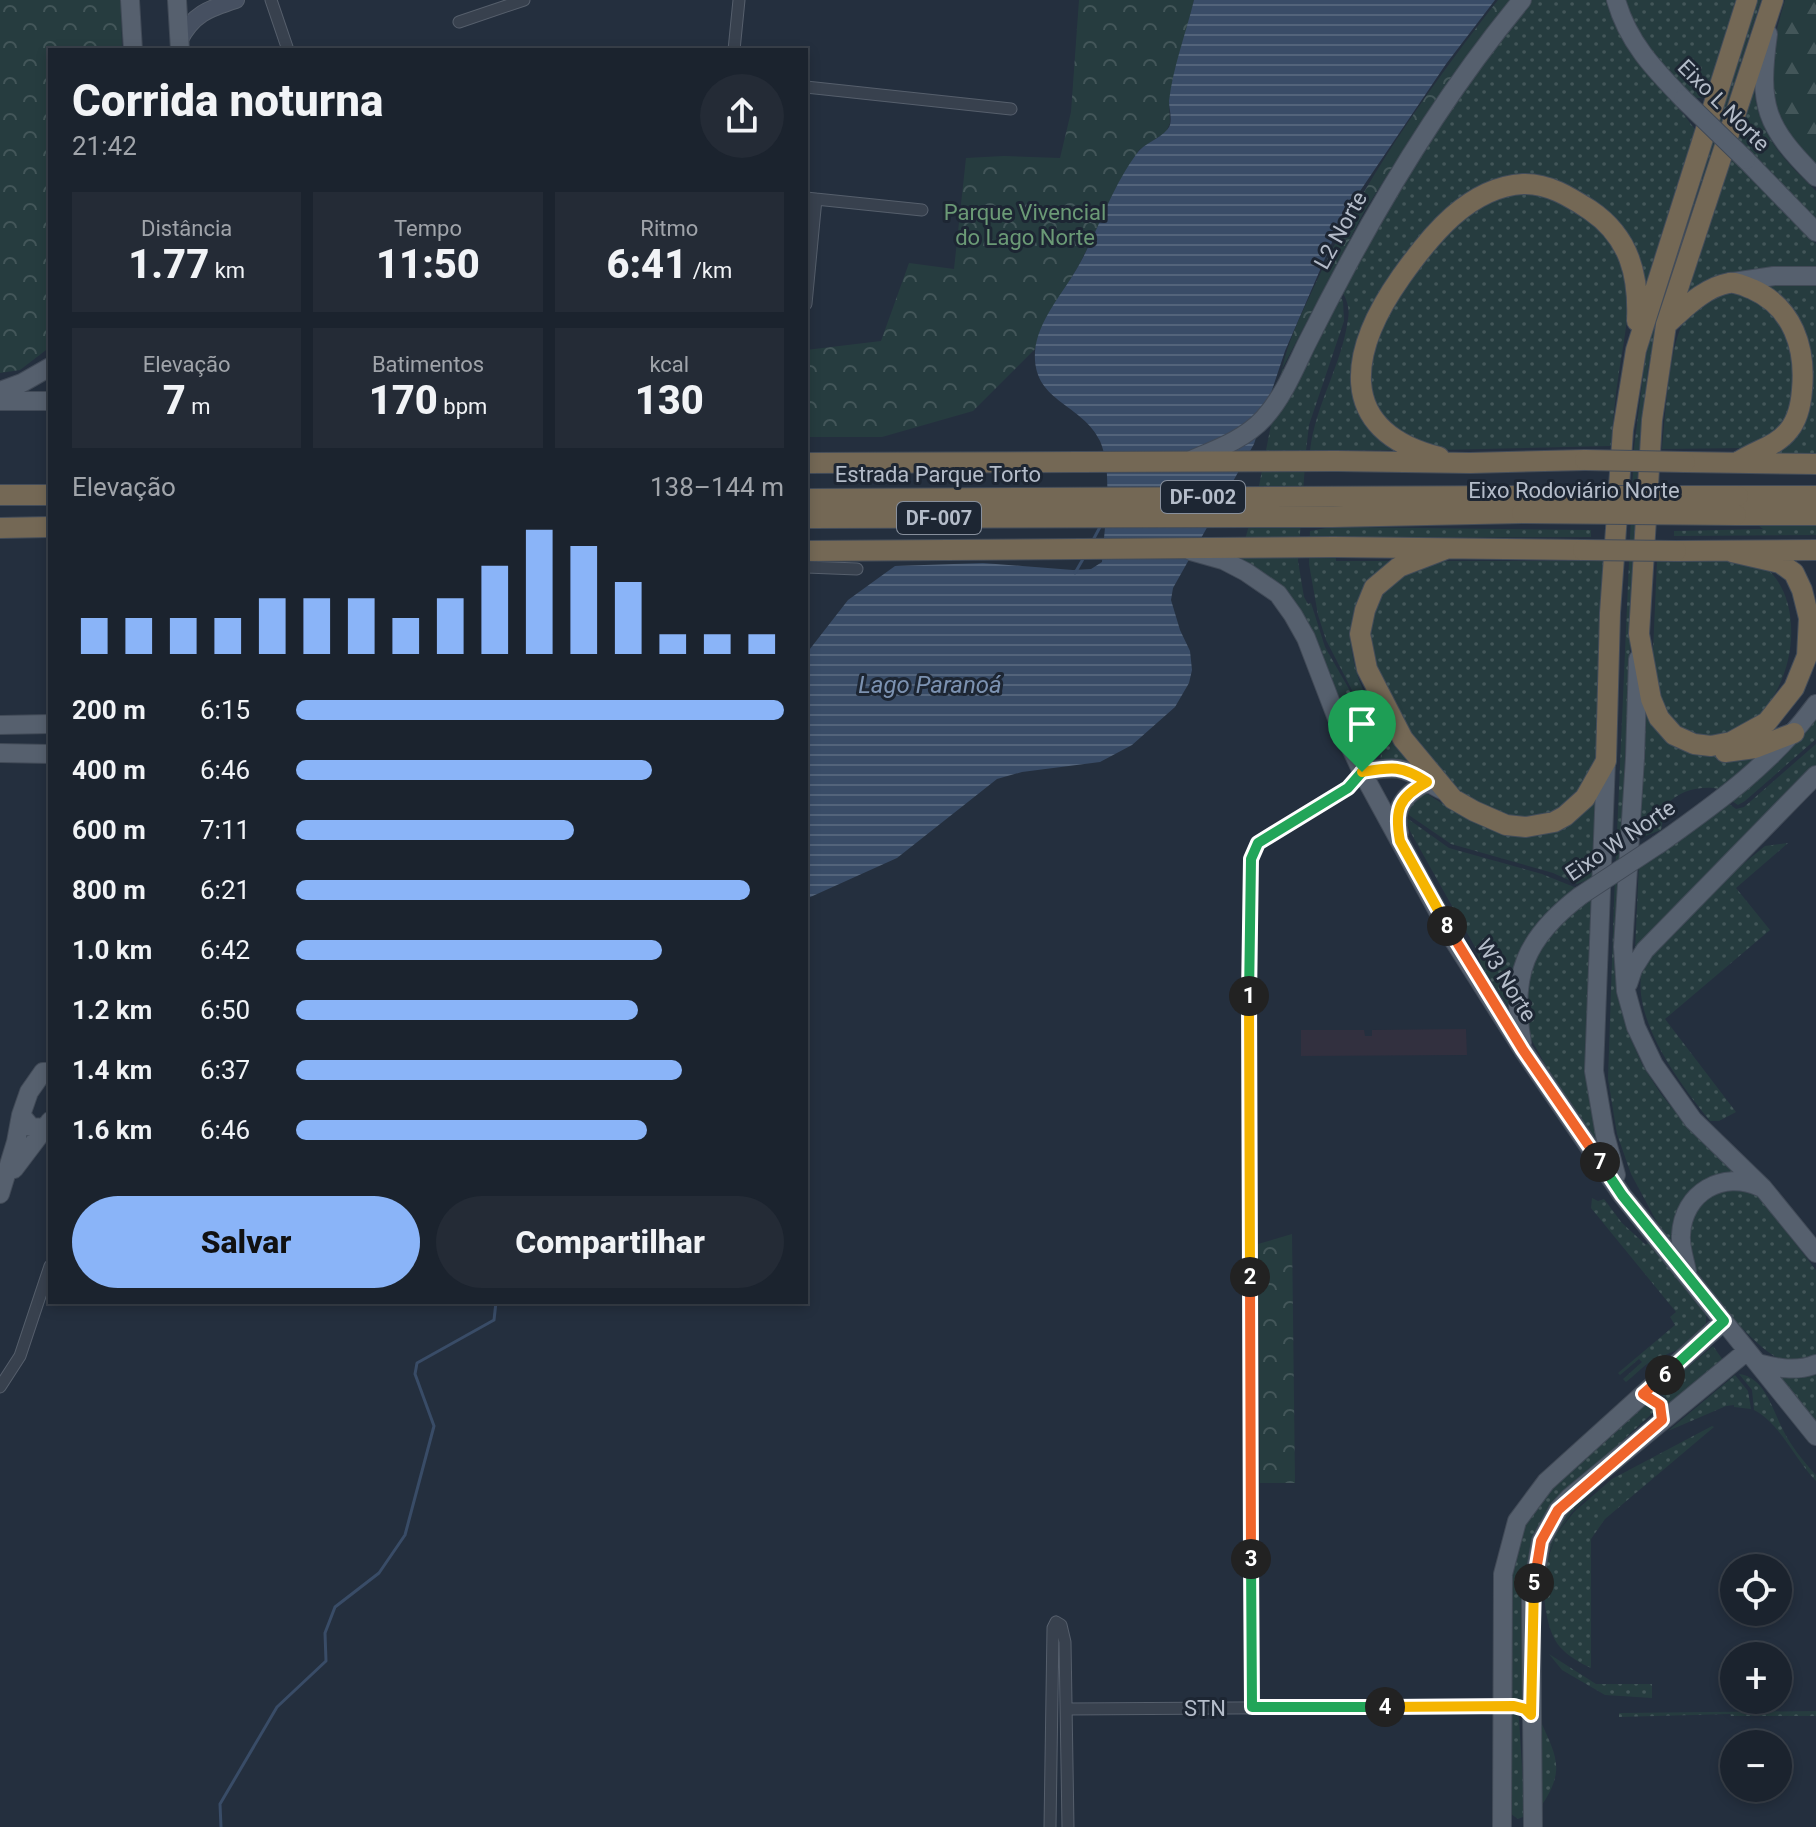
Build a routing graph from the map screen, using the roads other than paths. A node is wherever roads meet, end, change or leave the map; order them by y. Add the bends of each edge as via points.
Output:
1 (130, 0) edge
2 (179, 0) edge
3 (271, 0) edge
4 (524, 0) edge
5 (739, 0) edge
6 (1522, 0) edge
7 (1616, 0) edge
8 (1747, 0) edge
9 (1773, 0) edge
10 (228, 3) edge
11 (459, 22) dead end
12 (180, 46) edge
13 (133, 48) edge
14 (287, 48) edge
15 (734, 48) edge
16 (808, 87) edge
17 (1011, 109) dead end
18 (1816, 177) edge
19 (811, 198) edge
20 (922, 210) dead end
21 (1816, 232) edge
22 (808, 262) edge
23 (1816, 276) edge
24 (1733, 282) junction
25 (1666, 325) junction
26 (1636, 350) junction
27 (48, 368) edge
28 (0, 391) edge
29 (0, 401) edge
30 (48, 401) edge
31 (1186, 462) junction
32 (1738, 462) junction
33 (808, 463) edge
34 (1470, 463) junction
35 (1814, 464) edge
36 (0, 495) edge
37 (48, 495) edge
38 (1816, 496) edge
39 (808, 499) edge
40 (1737, 506) junction
41 (1071, 508) junction
42 (1816, 515) edge
43 (808, 518) edge
44 (48, 527) edge
45 (0, 528) edge
46 (1446, 549) junction
47 (1188, 550) junction
48 (1816, 550) edge
49 (808, 551) edge
50 (1732, 552) junction
51 (808, 567) edge
52 (857, 569) dead end
53 (1794, 573) junction
54 (1816, 590) edge
55 (1639, 634) junction
56 (1816, 704) edge
57 (48, 724) edge
58 (0, 725) edge
59 (1794, 733) junction
60 (1694, 744) junction
61 (0, 753) edge
62 (48, 754) edge
63 (1606, 761) junction
64 (1816, 775) edge
65 (1366, 780) junction
66 (1435, 786) junction
67 (1400, 841) junction
68 (1626, 991) junction
69 (1523, 1050) junction
70 (48, 1069) edge
71 (21, 1115) junction
72 (47, 1124) edge
73 (3, 1188) edge
74 (1763, 1188) junction
75 (1622, 1194) junction
76 (1816, 1253) edge
77 (48, 1272) edge
78 (1688, 1277) junction
79 (1724, 1321) junction
80 (1752, 1357) junction
81 (1816, 1364) edge
82 (0, 1387) edge
83 (1643, 1394) junction
84 (1662, 1420) junction
85 (1816, 1436) edge
86 (1503, 1706) junction
87 (1252, 1707) junction
88 (1068, 1709) junction
89 (1531, 1715) junction
90 (1050, 1827) edge
91 (1068, 1827) edge
92 (1502, 1827) edge
93 (1533, 1827) edge

1 - 13 main road
2 - 10 street via 197,9
2 - 12 main road
3 - 14 street
4 - 11 street
5 - 15 street
6 - 31 main road, L2 Norte via 1395,182 1262,420 1225,446
7 - 21 main road, Eixo L Norte, bridge via 1626,30 1648,63
8 - 26 highway
9 - 18 main road, Eixo L Norte via 1763,98 1780,138
9 - 25 highway
10 - 12 street via 193,19
16 - 17 street
19 - 20 street
19 - 22 street
23 - 24 main road
24 - 25 highway via 1696,299
24 - 32 highway via 1761,294 1787,316 1799,343 1803,372 1800,408 1792,426 1776,442
25 - 55 highway via 1652,420
26 - 34 highway via 1635,272 1610,226 1564,193 1534,184 1483,195 1444,224 1407,269 1371,326 1361,366 1362,393 1383,430 1418,451
26 - 63 highway via 1623,430
27 - 28 main road
29 - 30 main road
31 - 33 highway
31 - 34 highway
32 - 34 highway, bridge
32 - 35 highway
36 - 37 highway
38 - 40 highway, Eixo Rodoviário Norte / DF-002
39 - 41 highway, Estrada Parque Torto / DF-007
40 - 41 highway, Eixo Rodoviário Norte / DF-002, bridge
40 - 42 highway, Eixo Rodoviário Norte / DF-002
41 - 43 highway, Estrada Parque Torto / DF-007
44 - 45 highway
46 - 47 highway
46 - 50 highway, bridge
46 - 66 highway via 1414,560 1381,581 1369,598 1360,634 1367,669 1383,703
47 - 49 highway
47 - 65 main road, W3 Norte via 1223,560 1278,594 1306,638
48 - 50 highway
50 - 53 highway via 1780,563
51 - 52 street
53 - 54 main road
53 - 60 highway via 1807,605 1809,635 1794,688 1755,731 1720,745
55 - 60 highway via 1659,718 1674,735
55 - 68 main road via 1623,947
56 - 59 main road, Eixo W Norte
57 - 58 main road
59 - 60 highway via 1740,751 1710,751
59 - 69 main road, Eixo W Norte, bridge via 1725,797 1580,896 1544,927 1522,969 1517,1011
61 - 62 main road
63 - 66 highway via 1585,798 1565,816 1544,825 1498,822
63 - 75 main road via 1594,1071
64 - 68 main road via 1645,950
65 - 66 main road via 1399,768
65 - 67 main road, W3 Norte
65 - 87 street via 1258,843 1251,859
66 - 67 main road via 1405,796 1397,819
67 - 69 main road, W3 Norte via 1454,941
68 - 74 main road via 1654,1065 1693,1120
69 - 75 main road, W3 Norte
70 - 71 main road via 29,1092
71 - 72 main road via 31,1127
71 - 73 main road
72 - 73 main road
74 - 76 main road
74 - 78 main road via 1724,1180 1707,1186 1692,1202 1680,1238
75 - 78 main road, W3 Norte
77 - 82 street via 20,1356
78 - 79 main road, W3 Norte
79 - 80 main road, W3 Norte
79 - 83 main road
80 - 81 main road via 1786,1369
80 - 84 main road
80 - 85 main road, W3 Norte
83 - 84 main road via 1660,1405
83 - 86 main road via 1546,1482 1517,1521 1503,1574
84 - 89 main road via 1569,1498 1541,1541 1531,1601
86 - 87 street, STN
86 - 89 street, STN via 1520,1707
86 - 92 main road
87 - 88 street, STN
88 - 90 street via 1065,1638 1056,1622
88 - 91 street
89 - 93 main road

